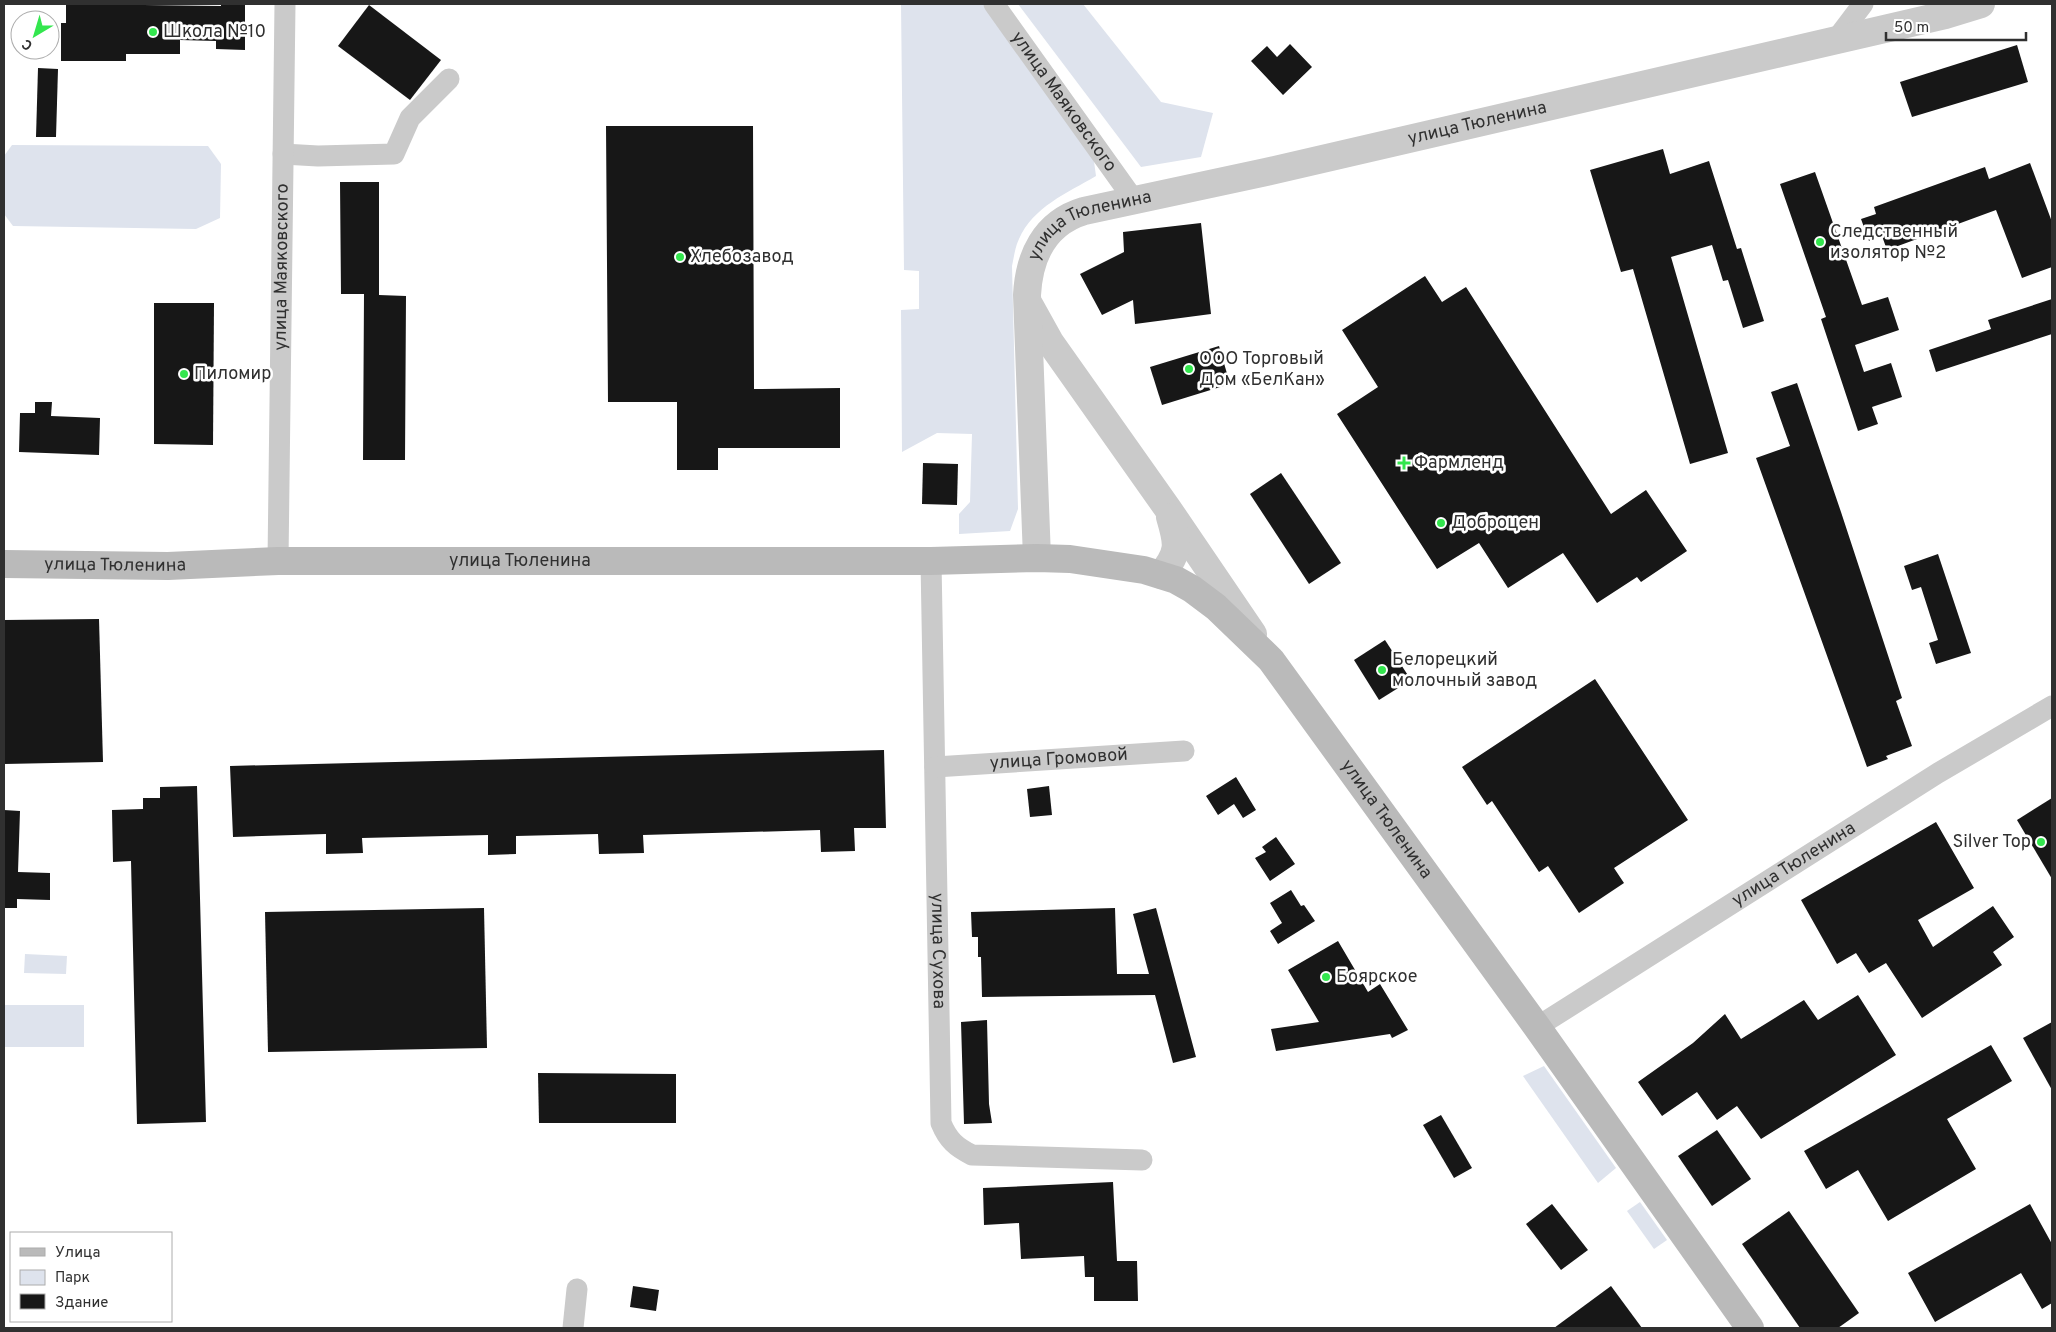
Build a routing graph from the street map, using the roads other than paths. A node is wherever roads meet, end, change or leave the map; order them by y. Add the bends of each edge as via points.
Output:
1 (285, 4) edge
2 (994, 4) edge
3 (1863, 4) edge
4 (1981, 4) edge
5 (1835, 41) junction
6 (449, 79) dead end
7 (283, 154) junction
8 (1134, 200) junction
9 (1027, 300) junction
10 (1168, 509) junction
11 (1036, 558) junction
12 (278, 561) junction
13 (931, 561) junction
14 (4, 564) edge
15 (1162, 575) junction
16 (1271, 660) junction
17 (2052, 706) edge
18 (1184, 751) dead end
19 (934, 767) junction
20 (1537, 1027) junction
21 (1142, 1160) dead end
22 (577, 1289) dead end
23 (572, 1328) edge
24 (1750, 1328) edge

1 - 7 street, улица Маяковского
2 - 8 street, улица Маяковского
3 - 5 street
4 - 5 street, улица Тюленина
5 - 8 street, улица Тюленина
6 - 7 street via 410,118 394,154
7 - 12 street, улица Маяковского
8 - 9 street, улица Тюленина via 1074,214 1054,228 1034,255
9 - 10 street, улица Тюленина via 1050,342
9 - 11 street, улица Тюленина
10 - 15 street via 1176,535 1176,553
10 - 16 street, улица Тюленина
11 - 13 main road, улица Тюленина
11 - 15 main road, улица Тюленина via 1070,559
12 - 13 main road, улица Тюленина
12 - 14 main road, улица Тюленина via 168,566
13 - 19 street, улица Сухова
15 - 16 main road, улица Тюленина via 1192,589 1216,607
16 - 20 main road, улица Тюленина
17 - 20 street, улица Тюленина via 1938,773
18 - 19 street, улица Громовой
19 - 21 street, улица Сухова via 940,1123 947,1138 972,1155
20 - 24 main road, улица Тюленина
22 - 23 street

